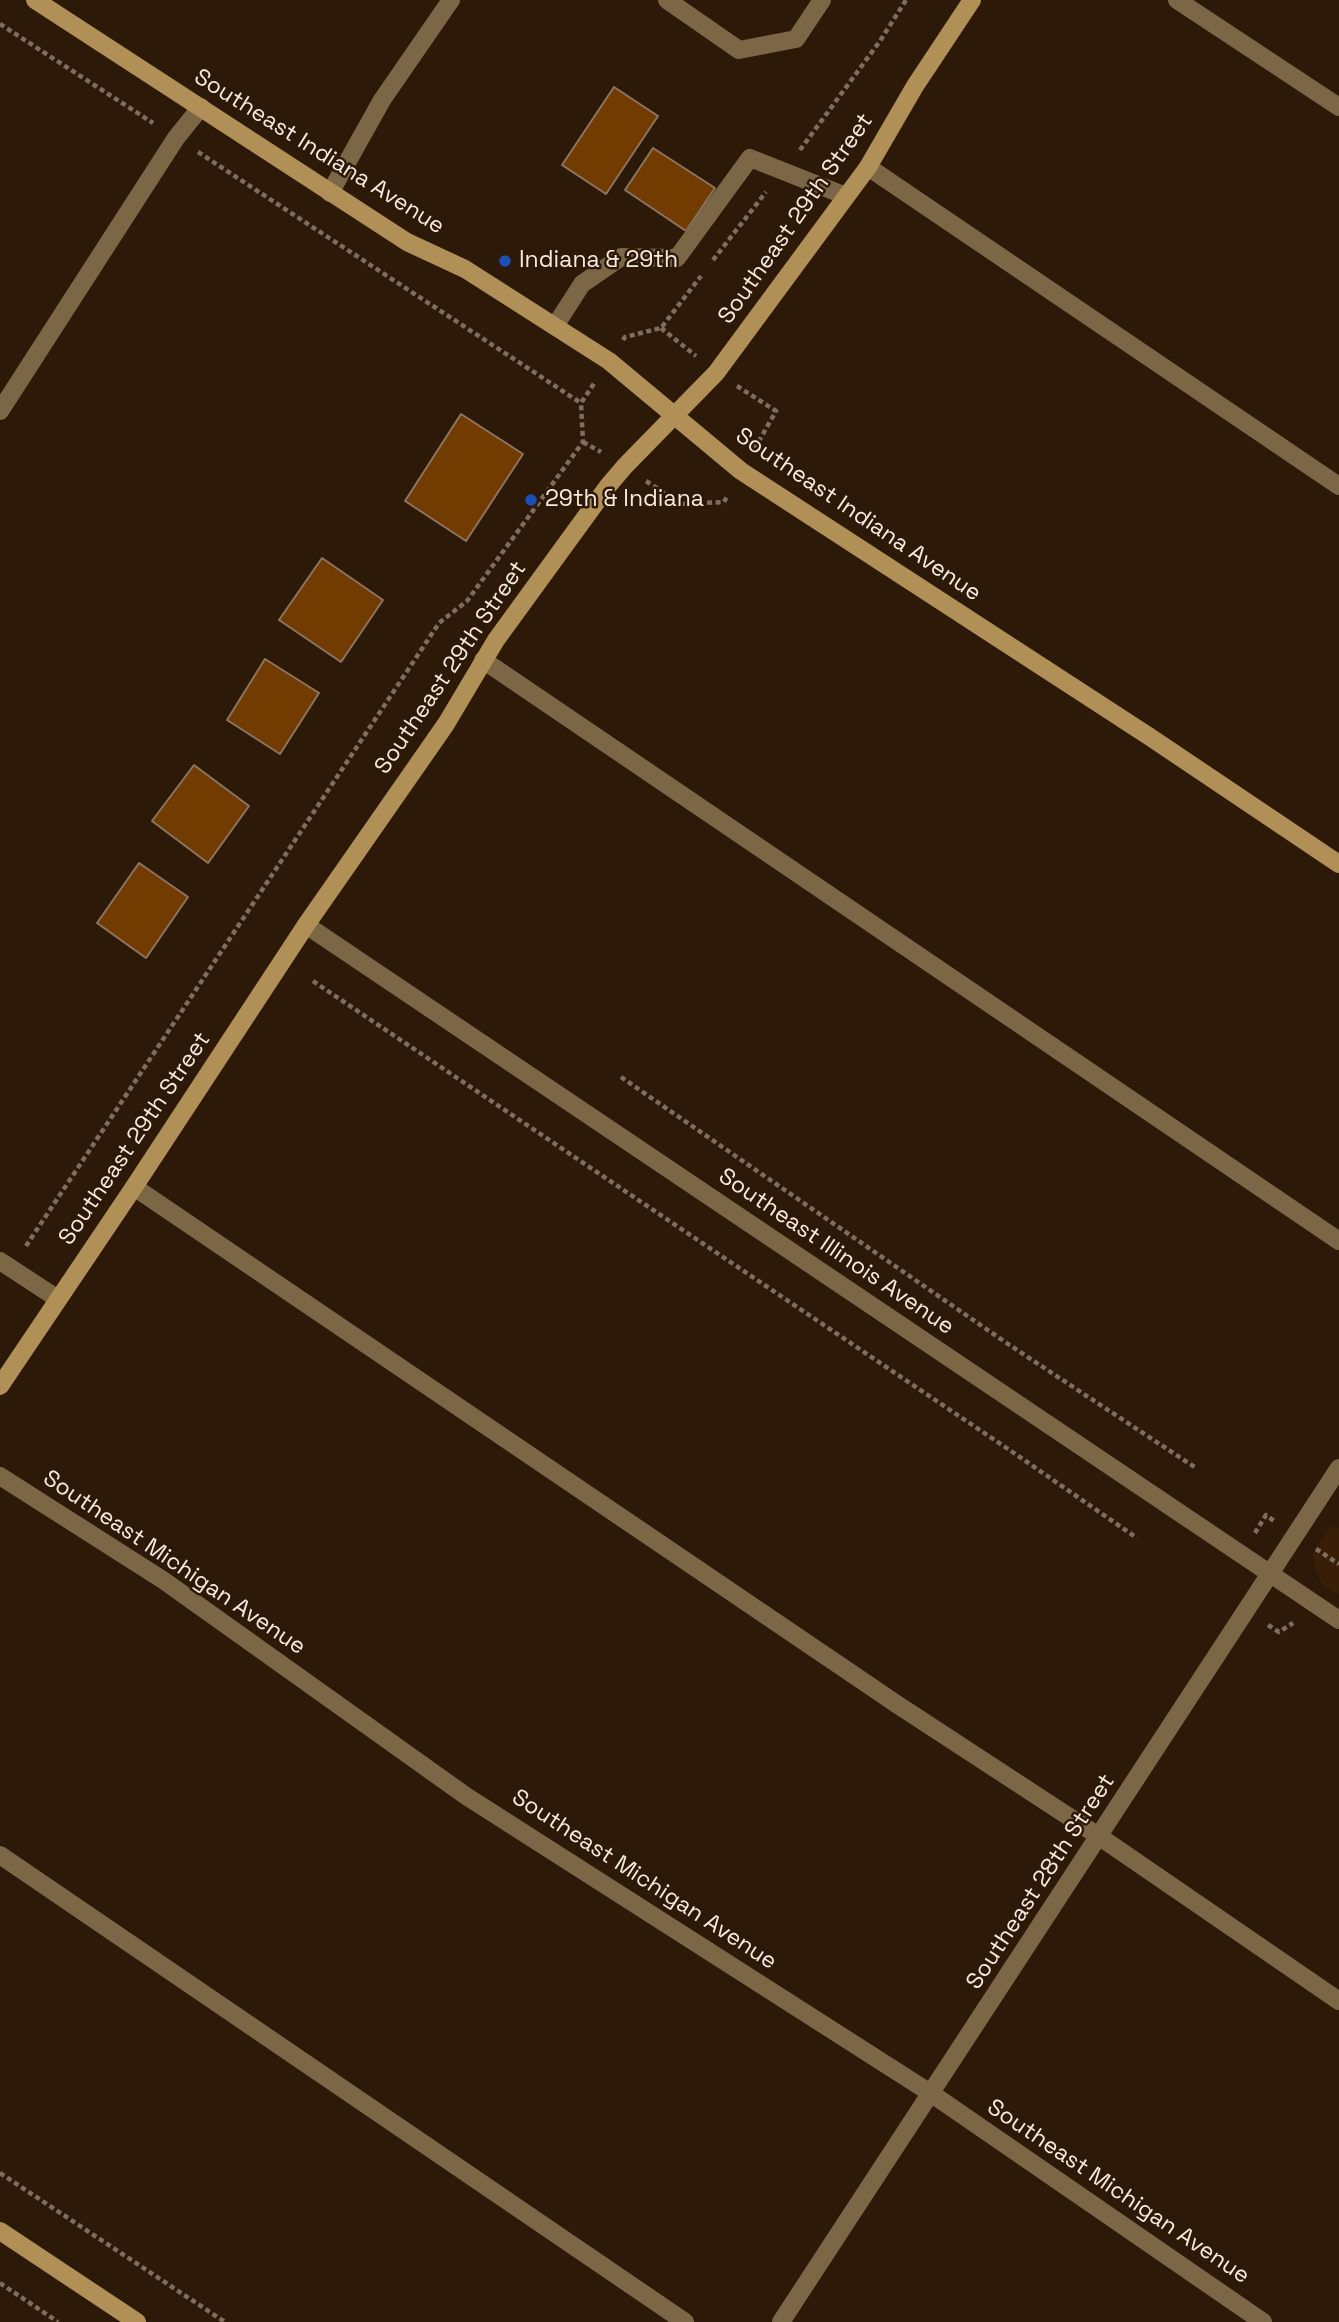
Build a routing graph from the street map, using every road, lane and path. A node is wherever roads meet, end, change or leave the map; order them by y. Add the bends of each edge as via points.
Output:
1 (35, 0) edge
2 (451, 0) edge
3 (667, 0) edge
4 (822, 0) edge
5 (906, 0) edge
6 (971, 0) edge
7 (1177, 0) edge
8 (0, 24) edge
9 (201, 107) junction
10 (1339, 107) edge
11 (176, 138) junction
12 (867, 167) junction
13 (783, 171) junction
14 (330, 192) junction
15 (846, 196) junction
16 (712, 262) dead end
17 (704, 273) dead end
18 (555, 326) junction
19 (609, 361) junction
20 (581, 403) junction
21 (0, 411) edge
22 (676, 416) junction
23 (1339, 486) edge
24 (483, 660) junction
25 (1339, 864) edge
26 (306, 925) junction
27 (313, 981) dead end
28 (621, 1077) dead end
29 (134, 1186) junction
30 (1339, 1241) edge
31 (6, 1264) edge
32 (58, 1298) junction
33 (0, 1386) edge
34 (1196, 1468) dead end
35 (1339, 1468) edge
36 (0, 1476) edge
37 (1137, 1538) dead end
38 (1270, 1574) junction
39 (1339, 1620) edge
40 (1100, 1837) junction
41 (0, 1855) edge
42 (1339, 2001) edge
43 (932, 2094) junction
44 (0, 2173) edge
45 (0, 2231) edge
46 (0, 2283) edge
47 (58, 2322) edge
48 (137, 2322) edge
49 (225, 2322) edge
50 (685, 2322) edge
51 (781, 2322) edge
52 (1263, 2322) edge

1 - 9 street, Southeast Indiana Avenue
2 - 14 street via 383,100
3 - 4 street via 739,50 796,39
5 - 13 path
6 - 12 street, Southeast 29th Street
7 - 10 street
8 - 11 path
9 - 11 street
9 - 14 street, Southeast Indiana Avenue
11 - 20 path
11 - 21 street
12 - 15 street, Southeast 29th Street
12 - 23 street
13 - 15 street
13 - 16 path
13 - 18 street via 750,158 677,258 621,257 582,284
14 - 18 street, Southeast Indiana Avenue via 407,242 465,269
15 - 22 street, Southeast 29th Street via 716,373
17 - 19 path via 661,328 625,337
18 - 19 street, Southeast Indiana Avenue
19 - 20 path
19 - 22 street, Southeast Indiana Avenue
20 - 31 path via 583,442 467,601 439,623
22 - 24 street, Southeast 29th Street via 608,486
22 - 25 street, Southeast Indiana Avenue via 741,471
24 - 26 street, Southeast 29th Street via 446,724
24 - 30 street
26 - 29 street, Southeast 29th Street
26 - 38 street, Southeast Illinois Avenue
27 - 37 path
28 - 34 path
29 - 32 street, Southeast 29th Street
29 - 40 street
31 - 32 street
32 - 33 street, Southeast 29th Street
35 - 38 street, Southeast 28th Street
36 - 43 street, Southeast Michigan Avenue via 163,1580 466,1796
38 - 39 street, Southeast Illinois Avenue
38 - 40 street, Southeast 28th Street
40 - 42 street
40 - 43 street, Southeast 28th Street
41 - 50 street
43 - 51 street, Southeast 28th Street
43 - 52 street, Southeast Michigan Avenue
44 - 49 path
45 - 48 street
46 - 47 path

